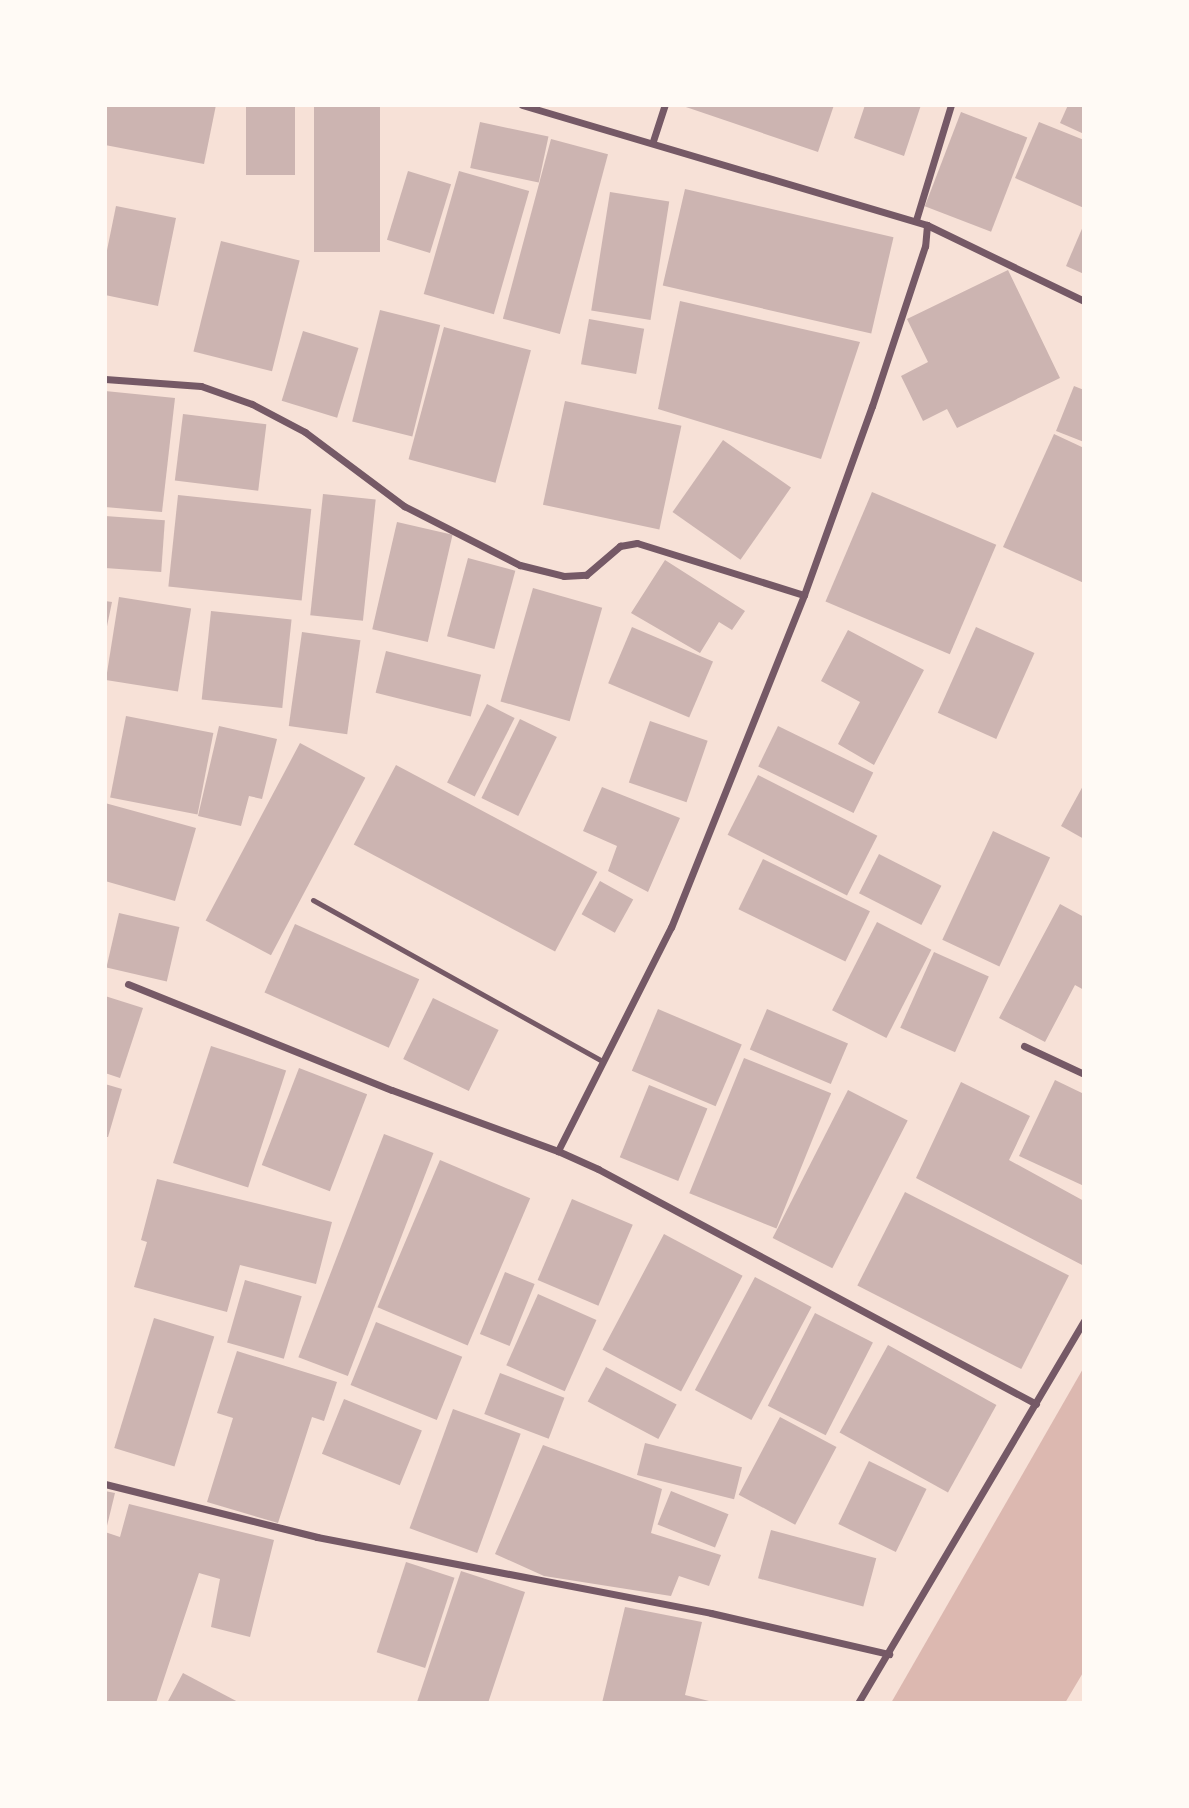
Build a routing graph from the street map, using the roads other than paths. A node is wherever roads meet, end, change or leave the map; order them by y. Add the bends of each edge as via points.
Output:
1 (522, 105) edge
2 (666, 105) edge
3 (951, 105) edge
4 (653, 141) junction
5 (916, 220) junction
6 (927, 225) junction
7 (1084, 301) edge
8 (105, 379) edge
9 (804, 594) junction
10 (313, 900) dead end
11 (128, 984) dead end
12 (1024, 1045) dead end
13 (602, 1061) junction
14 (1084, 1074) edge
15 (558, 1151) junction
16 (1084, 1321) edge
17 (1036, 1404) junction
18 (105, 1484) edge
19 (889, 1654) junction
20 (858, 1703) edge

1 - 4 street
2 - 4 street
3 - 5 street
4 - 5 street
5 - 6 street
6 - 7 street
6 - 9 street via 925,246 872,406
8 - 9 street via 201,386 252,404 305,432 404,506 520,565 564,576 586,575 620,546 637,542
9 - 13 street via 671,927
10 - 13 lane
11 - 15 street
12 - 14 street
13 - 15 street
15 - 17 street
16 - 17 street
17 - 19 street
18 - 19 street via 317,1537 711,1613
19 - 20 street

